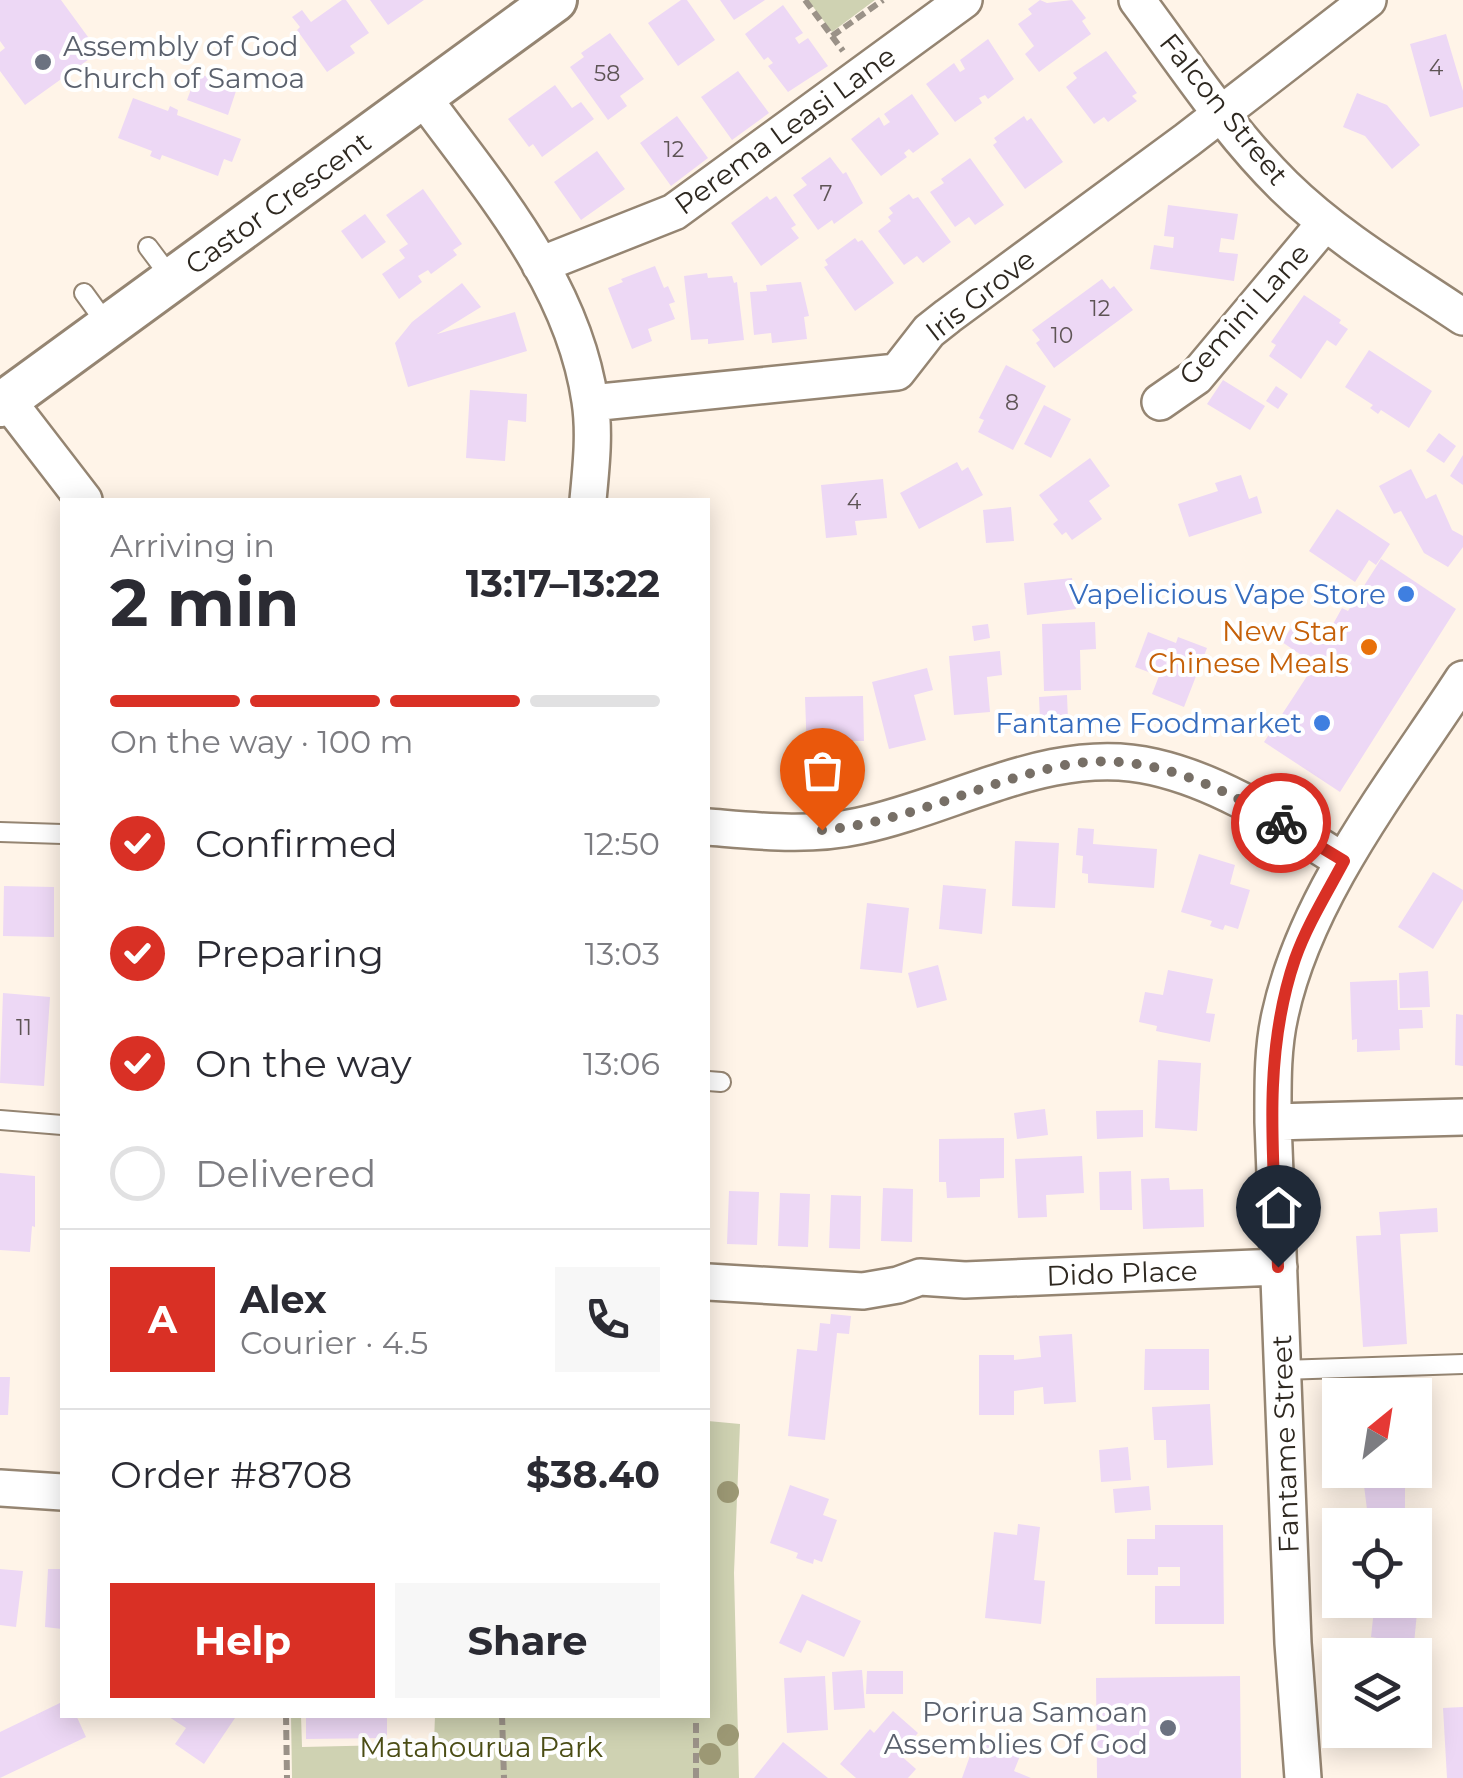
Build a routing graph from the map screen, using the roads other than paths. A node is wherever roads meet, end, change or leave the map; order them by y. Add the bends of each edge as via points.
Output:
1 (555, 0) edge
2 (964, 0) edge
3 (1138, 0) edge
4 (1368, 0) edge
5 (422, 96) junction
6 (1221, 114) junction
7 (1325, 223) junction
8 (540, 265) junction
9 (1463, 317) edge
10 (4, 402) edge
11 (1160, 402) dead end
12 (591, 403) junction
13 (82, 498) edge
14 (588, 498) edge
15 (1463, 679) edge
16 (710, 827) edge
17 (0, 832) edge
18 (60, 834) edge
19 (1344, 861) junction
20 (1463, 1118) edge
21 (0, 1120) edge
22 (1273, 1122) junction
23 (60, 1125) edge
24 (1278, 1267) junction
25 (710, 1282) edge
26 (1463, 1364) edge
27 (1282, 1370) junction
28 (0, 1488) edge
29 (60, 1492) edge
30 (1303, 1778) edge

1 - 5 street, Castor Crescent
2 - 8 street, Perema Leasi Lane via 674,212
3 - 6 street, Falcon Street
4 - 6 street, Iris Grove
5 - 8 street
5 - 10 street, Castor Crescent via 96,310
6 - 7 street, Falcon Street
6 - 12 street, Iris Grove via 938,323 897,372
7 - 9 street, Falcon Street
7 - 11 street, Gemini Lane via 1196,377
8 - 12 street via 570,324
10 - 13 street
12 - 14 street
15 - 19 street, Fantame Street
16 - 19 street via 789,833 855,828 1018,777 1104,762 1151,766 1209,784
17 - 18 lane
19 - 22 street, Fantame Street via 1296,958 1280,1017
20 - 22 street
21 - 23 lane
22 - 24 street, Fantame Street
24 - 25 street, Dido Place via 920,1277 862,1291
24 - 27 street, Fantame Street
26 - 27 lane
27 - 30 street, Fantame Street
28 - 29 street

